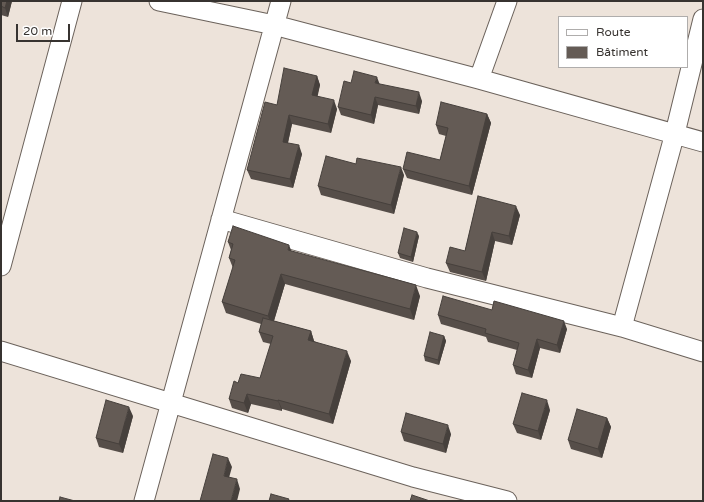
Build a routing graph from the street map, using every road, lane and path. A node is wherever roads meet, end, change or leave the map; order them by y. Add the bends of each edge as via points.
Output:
1 (72, 1) edge
2 (159, 1) edge
3 (281, 1) edge
4 (507, 1) edge
5 (703, 19) edge
6 (274, 25) junction
7 (479, 79) junction
8 (675, 133) junction
9 (703, 142) edge
10 (221, 219) junction
11 (1, 266) edge
12 (622, 327) junction
13 (1, 351) edge
14 (703, 352) edge
15 (170, 403) junction
16 (144, 501) edge
17 (507, 501) edge

1 - 11 street
2 - 6 street
3 - 6 street
4 - 7 street
5 - 8 street
6 - 7 street
6 - 10 street
7 - 8 street
8 - 9 street
8 - 12 street
10 - 12 street via 427,278
10 - 15 street
12 - 14 street
13 - 15 street
15 - 16 street
15 - 17 street via 413,477

